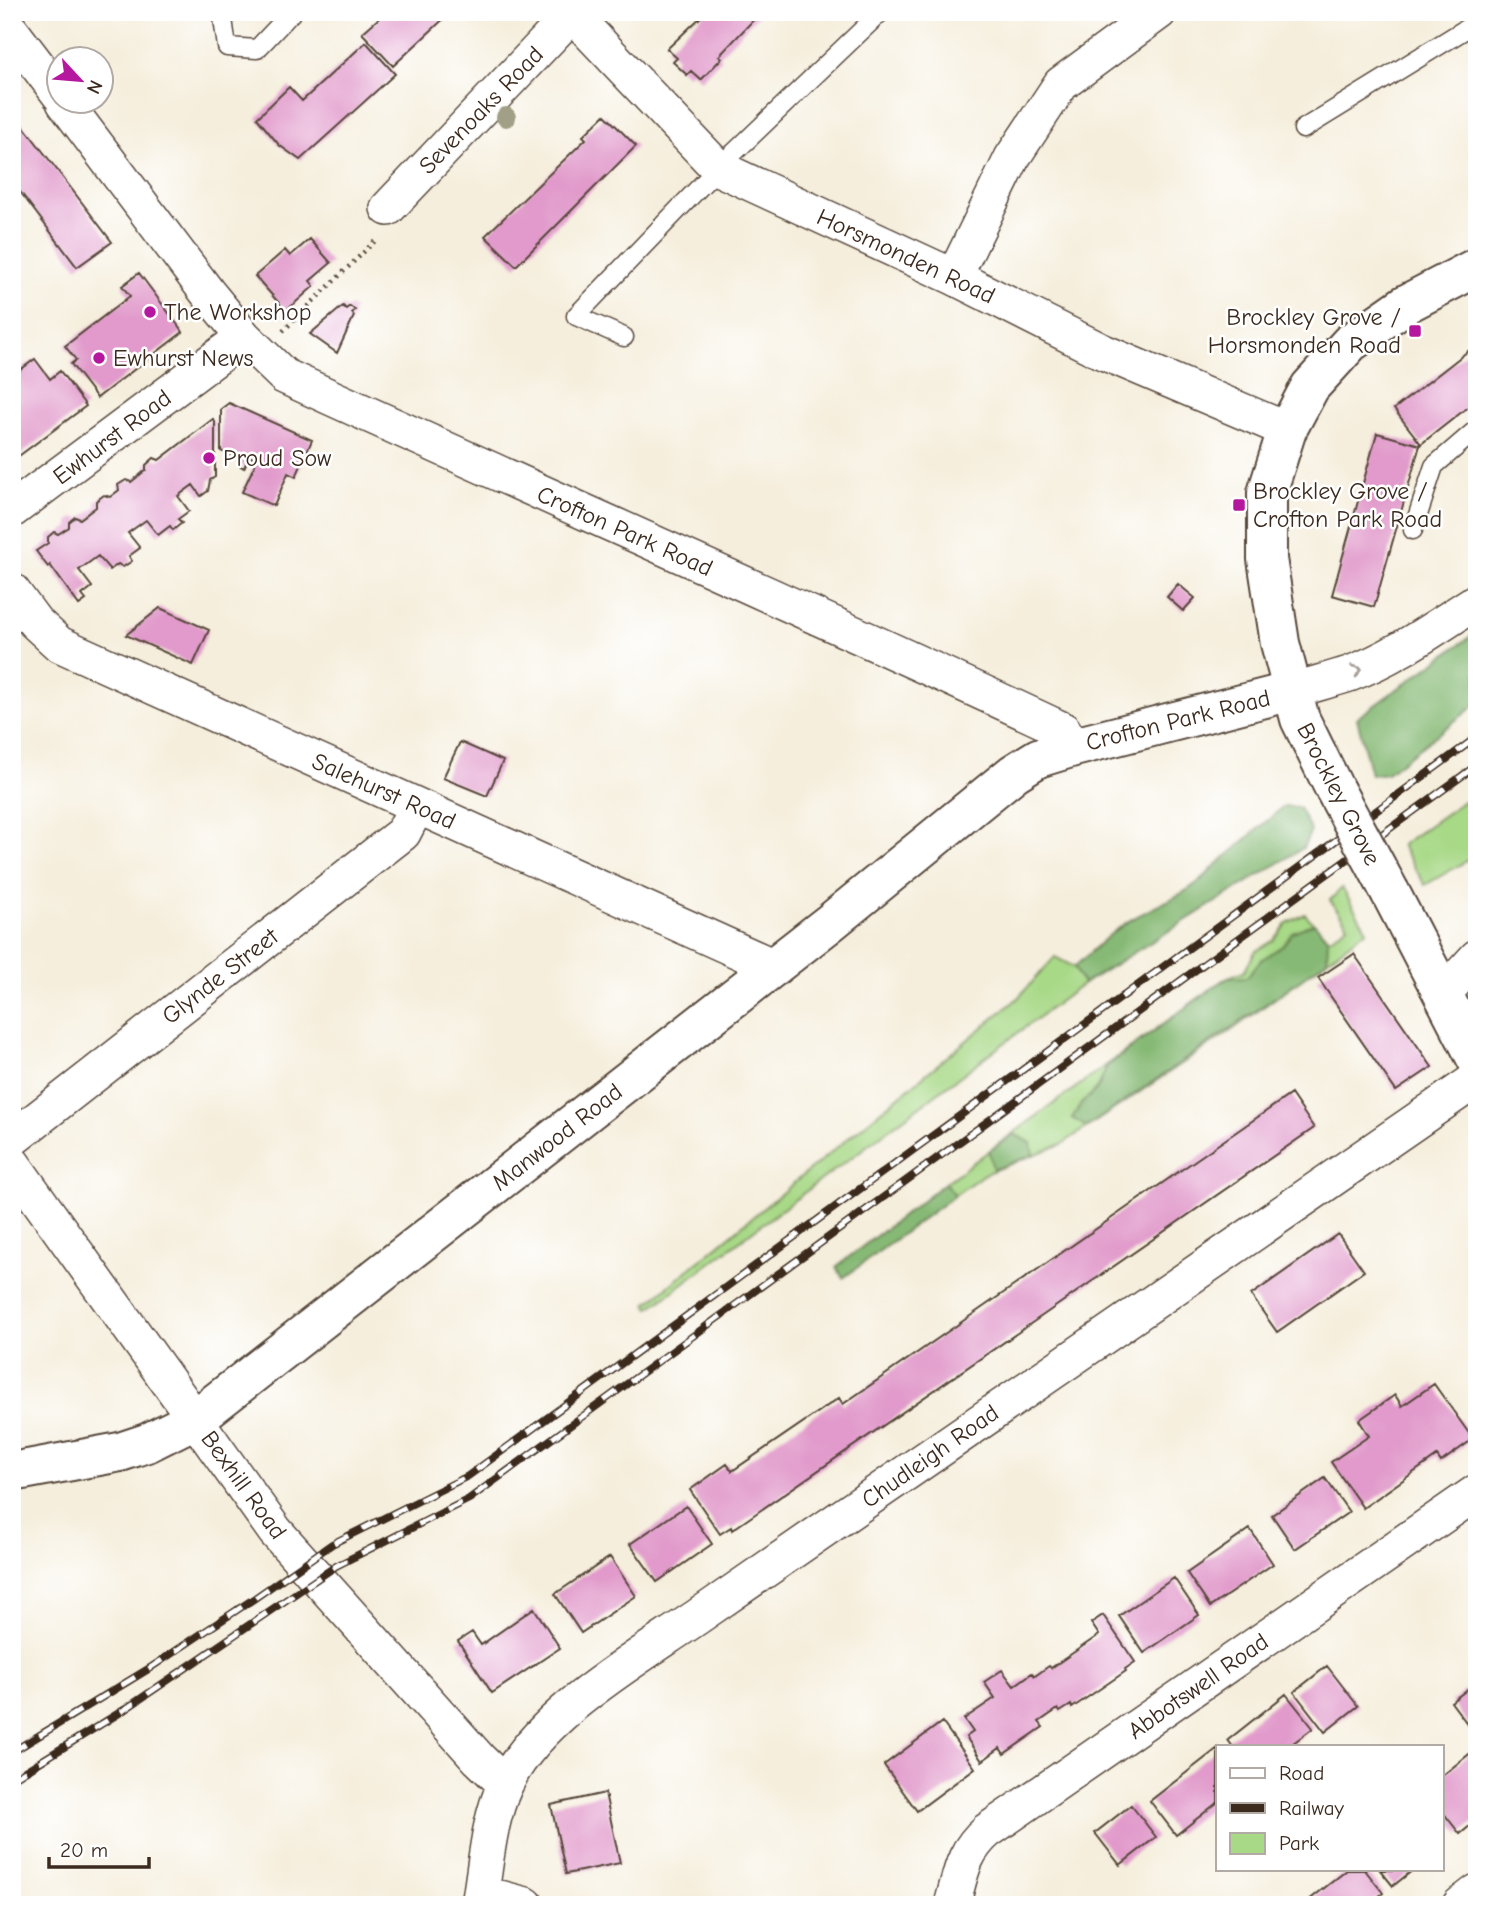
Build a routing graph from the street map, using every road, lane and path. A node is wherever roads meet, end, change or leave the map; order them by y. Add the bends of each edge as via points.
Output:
1 (222, 12) edge
2 (292, 12) edge
3 (881, 12) edge
4 (1159, 12) edge
5 (572, 13) edge
6 (1477, 22) edge
7 (12, 32) edge
8 (46, 77) edge
9 (75, 116) edge
10 (1303, 129) dead end
11 (718, 167) junction
12 (387, 220) joint
13 (1477, 267) edge
14 (954, 277) junction
15 (624, 337) dead end
16 (251, 345) junction
17 (1477, 429) edge
18 (1287, 430) junction
19 (12, 510) edge
20 (1413, 530) dead end
21 (12, 591) edge
22 (1477, 601) edge
23 (1292, 691) junction
24 (1074, 747) junction
25 (417, 806) junction
26 (1477, 957) edge
27 (774, 967) junction
28 (1444, 993) junction
29 (1477, 1060) edge
30 (1477, 1079) edge
31 (12, 1139) edge
32 (12, 1163) edge
33 (195, 1419) junction
34 (12, 1472) edge
35 (1477, 1492) edge
36 (505, 1784) junction
37 (1477, 1892) edge
38 (480, 1899) edge
39 (526, 1905) edge
40 (953, 1905) edge
41 (1460, 1905) edge

1 - 2 lane via 227,47 257,49
3 - 11 lane
4 - 14 street via 1061,84 1012,158
5 - 11 street, Horsmonden Road
5 - 12 street, Sevenoaks Road
6 - 10 lane
7 - 8 street
9 - 16 street, Crofton Park Road
11 - 14 street, Horsmonden Road
11 - 15 lane via 576,317
12 - 16 path
13 - 18 street, Brockley Grove via 1406,304 1350,342 1310,387
14 - 18 street, Horsmonden Road via 1101,351
16 - 19 street, Ewhurst Road
16 - 24 street, Crofton Park Road via 285,376 1063,730
17 - 20 lane via 1434,466
18 - 23 street, Brockley Grove via 1267,493 1267,559
21 - 25 street, Salehurst Road via 58,644
23 -> 22 street via 1373,663
23 - 24 street, Crofton Park Road
23 - 28 street, Brockley Grove, bridge via 1300,719 1335,790
24 - 27 street, Manwood Road via 1038,758 1014,774
25 - 27 street, Salehurst Road
25 - 31 street, Glynde Street via 403,833
26 - 28 street
27 - 33 street, Manwood Road
28 - 29 street, Brockley Grove
30 - 36 street, Chudleigh Road via 605,1681 529,1747
32 - 33 street, Bexhill Road
33 - 34 street, Manwood Road via 120,1452
33 - 36 street, Bexhill Road via 275,1531
35 - 40 street, Abbotswell Road via 987,1831 972,1844 963,1863
36 - 38 street, Chudleigh Road via 494,1814
37 - 41 street
38 - 39 street

